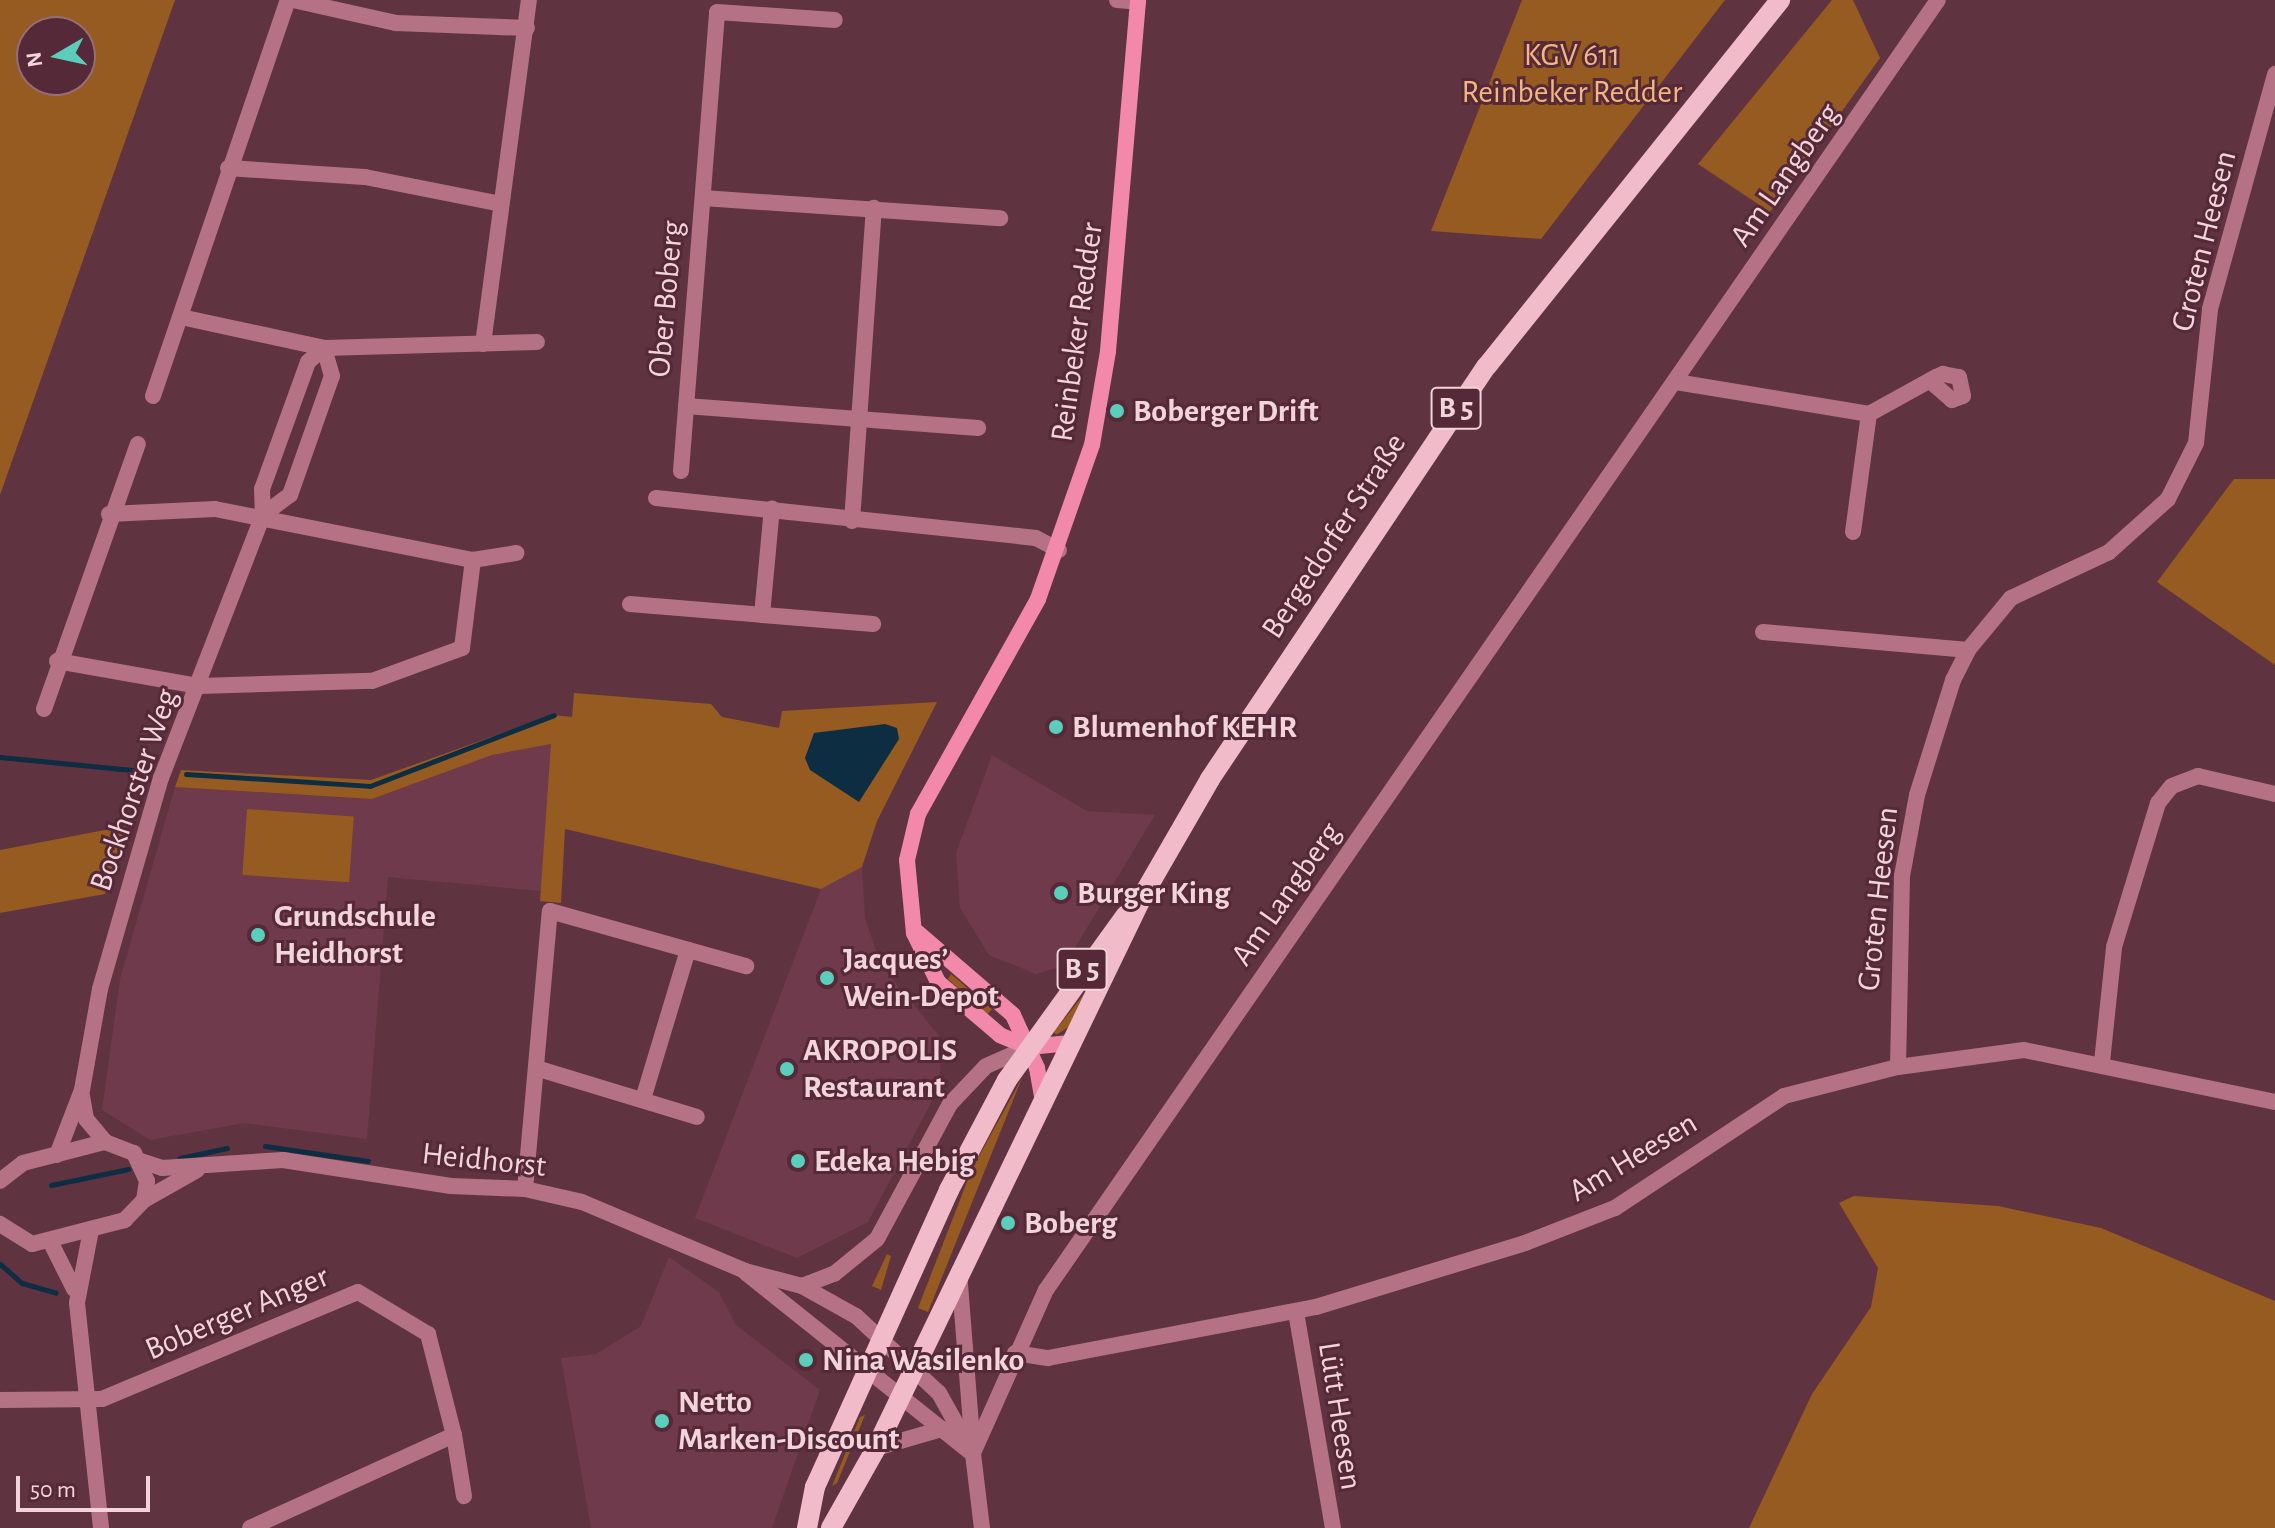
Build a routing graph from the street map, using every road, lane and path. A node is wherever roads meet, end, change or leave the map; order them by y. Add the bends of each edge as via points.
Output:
1 (291, 0) edge
2 (529, 0) edge
3 (1117, 0) edge
4 (1780, 0) edge
5 (1938, 0) edge
6 (1138, 1) edge
7 (835, 20) dead end
8 (527, 28) junction
9 (2275, 74) edge
10 (228, 168) junction
11 (703, 198) junction
12 (501, 204) junction
13 (874, 208) junction
14 (1000, 218) dead end
15 (181, 317) junction
16 (537, 342) dead end
17 (483, 344) junction
18 (324, 348) junction
19 (1930, 381) dead end
20 (1676, 382) junction
21 (153, 396) dead end
22 (686, 406) junction
23 (1869, 414) junction
24 (859, 418) junction
25 (978, 428) dead end
26 (138, 444) dead end
27 (681, 471) dead end
28 (656, 498) dead end
29 (772, 508) junction
30 (109, 514) junction
31 (263, 515) junction
32 (852, 521) junction
33 (1853, 532) dead end
34 (1059, 550) junction
35 (516, 553) dead end
36 (473, 560) junction
37 (630, 604) dead end
38 (762, 615) junction
39 (873, 624) dead end
40 (1763, 632) dead end
41 (1968, 650) junction
42 (57, 661) junction
43 (199, 686) junction
44 (44, 709) dead end
45 (2275, 794) edge
46 (1142, 897) junction
47 (911, 918) junction
48 (688, 950) junction
49 (746, 966) dead end
50 (1070, 1043) junction
51 (1029, 1047) junction
52 (2102, 1062) junction
53 (1898, 1067) junction
54 (536, 1068) junction
55 (82, 1090) junction
56 (1042, 1097) junction
57 (643, 1099) junction
58 (2275, 1102) edge
59 (697, 1117) dead end
60 (105, 1142) junction
61 (57, 1155) junction
62 (141, 1161) junction
63 (206, 1165) junction
64 (0, 1181) edge
65 (525, 1189) junction
66 (144, 1200) junction
67 (0, 1224) edge
68 (91, 1230) junction
69 (50, 1241) junction
70 (959, 1268) junction
71 (745, 1271) junction
72 (802, 1286) junction
73 (77, 1303) junction
74 (1296, 1312) junction
75 (881, 1340) junction
76 (1015, 1353) junction
77 (868, 1369) junction
78 (913, 1369) junction
79 (900, 1396) junction
80 (0, 1400) edge
81 (84, 1401) junction
82 (942, 1429) junction
83 (454, 1435) junction
84 (876, 1448) junction
85 (973, 1454) junction
86 (464, 1496) dead end
87 (101, 1528) edge
88 (250, 1528) edge
89 (807, 1528) edge
90 (831, 1528) edge
91 (982, 1528) edge
92 (1333, 1528) edge

1 - 8 street via 396,23
1 - 10 street
2 - 8 street
3 - 6 street
4 - 46 main road, Bergedorfer Straße / B 5 via 1647,157 1408,474
5 - 20 street, Am Langberg
6 - 34 main road, Reinbeker Redder via 1103,396
7 - 11 street, Ober Boberg via 717,12
8 - 12 street
9 - 41 street, Groten Heesen via 2210,309 2196,443 2168,499 2109,552 2011,598
10 - 12 street via 365,177
10 - 15 street
11 - 13 street, Ober Boberg
11 - 22 street, Ober Boberg
12 - 17 street
13 - 14 street
13 - 24 street
15 - 18 street
15 - 21 street
16 - 17 street
17 - 18 street
18 - 31 street, Bockhorster Weg via 308,362 262,489
18 - 31 street, Bockhorster Weg via 332,376 290,495
19 - 23 street
20 - 23 street
20 - 76 street, Am Langberg via 1046,1290
22 - 24 street, Ober Boberg
22 - 27 street, Ober Boberg
23 - 33 street
24 - 25 street
24 - 32 street
26 - 30 street
28 - 29 street
29 - 32 street
29 - 38 street
30 - 31 street via 215,509
30 - 42 street
31 - 36 street
31 - 43 street, Bockhorster Weg
32 - 34 street via 1036,538
34 - 47 main road, Reinbeker Redder via 915,822 907,860
35 - 36 street
36 - 43 street via 462,648 372,681
37 - 38 street
38 - 39 street
40 - 41 street
41 - 53 street, Groten Heesen via 1917,795 1902,876
42 - 43 street
42 - 44 street
43 - 55 street, Bockhorster Weg via 148,820 100,989
45 - 52 street via 2198,776 2172,786 2158,803 2116,934
46 - 50 main road, Bergedorfer Straße / B 5
46 - 51 main road, Bergedorfer Straße / B 5
47 - 51 main road via 929,945 1013,1015
47 - 51 main road, Reinbeker Redder via 938,982 991,1029
48 - 49 street
48 - 54 street via 550,911
48 - 57 street
50 - 51 main road
50 - 56 main road, Bergedorfer Straße / B 5
51 - 56 main road
51 - 72 street via 986,1066 950,1104 877,1239 834,1274
51 - 75 main road, Bergedorfer Straße / B 5 via 949,1190
52 - 53 street, Am Heesen via 2024,1050
52 - 58 street, Am Heesen
53 - 74 street, Am Heesen via 1784,1096 1593,1219
54 - 57 street
54 - 65 street
55 - 60 street, Bockhorster Weg via 86,1119
55 - 61 street, Bockhorster Weg
56 - 70 main road, Bergedorfer Straße / B 5
57 - 59 street
60 - 61 street
60 - 62 street, Heidhorst
61 - 64 street via 23,1163
62 - 63 street, Heidhorst via 162,1168
62 - 66 street
63 - 65 street, Heidhorst via 283,1160 451,1186
63 - 66 street, Heidhorst
65 - 71 street, Heidhorst via 582,1202
66 - 68 street, Heidhorst via 125,1220
67 - 69 street, Heidhorst via 21,1242
68 - 69 street, Heidhorst
68 - 73 street
69 - 73 street
70 - 78 main road, Bergedorfer Straße / B 5
70 - 85 street
71 - 72 street, Heidhorst
71 - 77 street, Heidhorst
72 - 75 street, Heidhorst via 856,1316
73 - 81 street
74 - 76 street, Am Heesen via 1048,1358
74 - 92 street, Lütt Heesen
75 - 77 main road, Bergedorfer Straße / B 5
75 - 78 street, Heidhorst
76 - 85 street, Am Langberg
77 - 79 street
77 - 89 main road, Bergedorfer Straße / B 5 via 815,1487
78 - 79 main road, Bergedorfer Straße / B 5
78 - 85 street, Am Langberg via 939,1393
79 - 82 street
79 - 84 main road, Bergedorfer Straße / B 5
80 - 81 street, Boberger Anger
81 - 83 street, Boberger Anger via 358,1292 428,1334
81 - 87 street
82 - 84 street
82 - 85 street
83 - 86 street, Boberger Anger
83 - 88 street
84 - 90 main road, Bergedorfer Straße / B 5
85 - 91 street, Am Langberg

